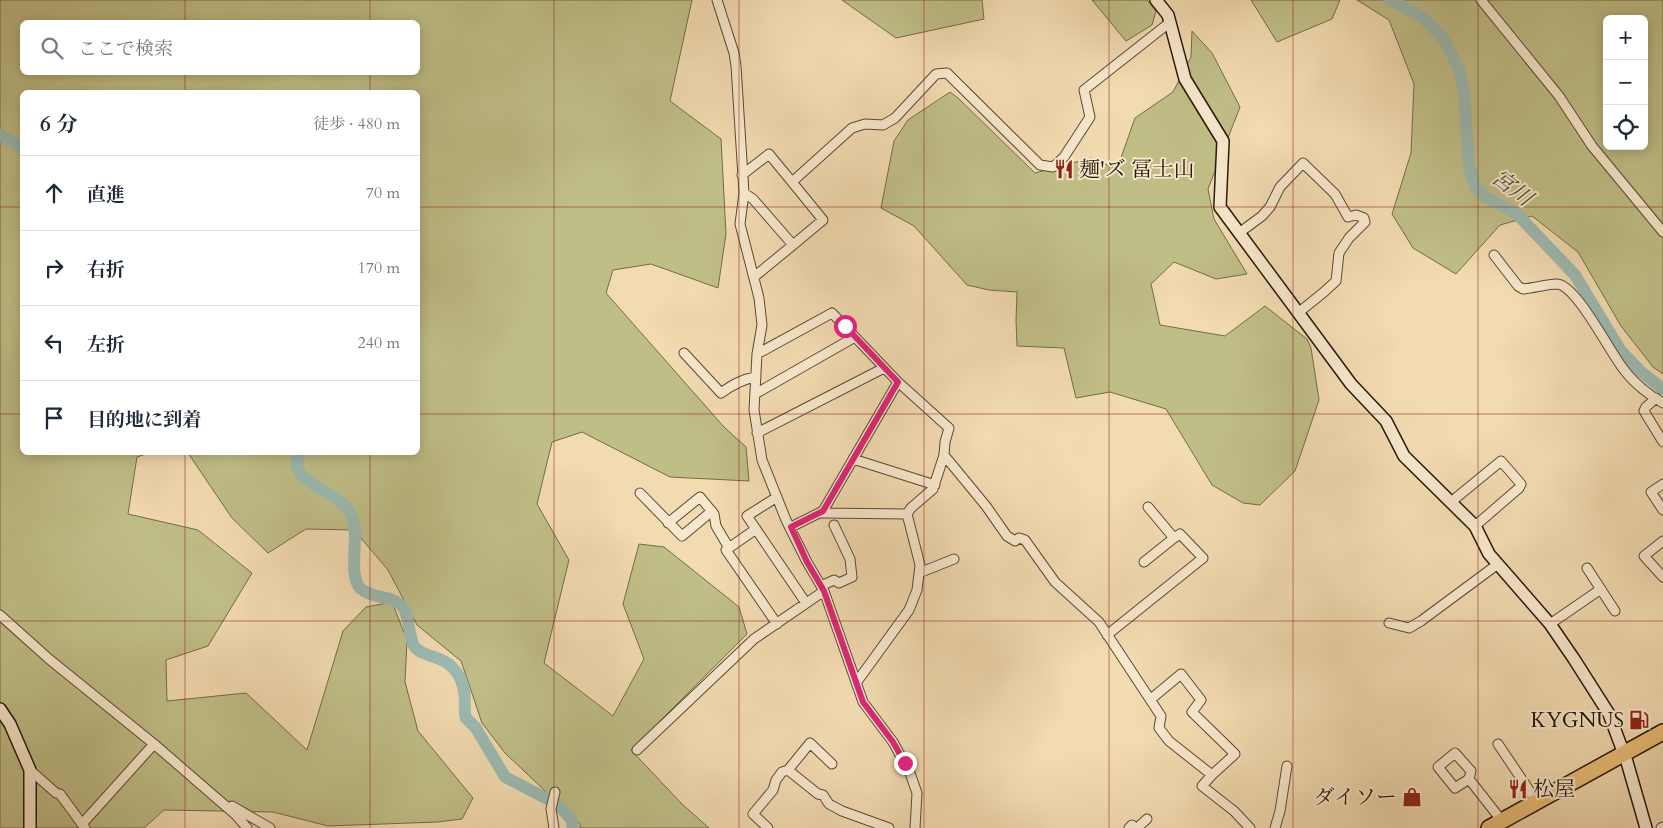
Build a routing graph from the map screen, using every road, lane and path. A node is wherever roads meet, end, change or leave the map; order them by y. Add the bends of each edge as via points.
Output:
1 (717, 0) edge
2 (1156, 0) edge
3 (1481, 0) edge
4 (1169, 23) junction
5 (742, 175) junction
6 (792, 182) junction
7 (744, 193) junction
8 (1663, 232) edge
9 (1240, 234) junction
10 (793, 245) junction
11 (1494, 255) dead end
12 (754, 277) junction
13 (1298, 313) junction
14 (855, 337) junction
15 (684, 353) dead end
16 (757, 354) junction
17 (884, 368) junction
18 (756, 377) junction
19 (898, 382) junction
20 (754, 394) junction
21 (1659, 401) edge
22 (757, 433) junction
23 (1663, 442) edge
24 (944, 454) junction
25 (853, 459) junction
26 (1663, 484) edge
27 (934, 485) junction
28 (640, 493) dead end
29 (777, 497) junction
30 (1451, 502) junction
31 (1148, 507) dead end
32 (1663, 510) edge
33 (712, 511) junction
34 (822, 513) junction
35 (907, 514) junction
36 (668, 523) junction
37 (834, 525) dead end
38 (1476, 526) junction
39 (791, 527) junction
40 (756, 529) junction
41 (1174, 538) junction
42 (1663, 541) edge
43 (729, 548) junction
44 (954, 559) dead end
45 (1144, 562) dead end
46 (1498, 564) junction
47 (1587, 568) dead end
48 (919, 574) junction
49 (1663, 577) edge
50 (823, 588) junction
51 (1601, 589) junction
52 (806, 603) junction
53 (1615, 611) dead end
54 (0, 615) edge
55 (777, 624) junction
56 (1389, 624) dead end
57 (1550, 624) junction
58 (1108, 635) junction
59 (856, 683) junction
60 (1151, 699) junction
61 (0, 709) edge
62 (1663, 732) edge
63 (1663, 741) edge
64 (154, 744) junction
65 (1498, 744) dead end
66 (637, 750) dead end
67 (1625, 758) junction
68 (832, 764) dead end
69 (1287, 766) dead end
70 (30, 770) junction
71 (788, 770) junction
72 (1212, 775) junction
73 (1469, 779) dead end
74 (555, 792) dead end
75 (214, 796) junction
76 (1537, 802) junction
77 (1147, 819) dead end
78 (84, 826) edge
79 (1498, 826) edge
80 (30, 828) edge
81 (247, 828) edge
82 (270, 828) edge
83 (554, 828) edge
84 (768, 828) edge
85 (889, 828) edge
86 (915, 828) edge
87 (1129, 828) edge
88 (1250, 828) edge
89 (1275, 828) edge
90 (1646, 828) edge

1 - 5 street via 736,66
2 - 4 street via 1168,15
3 - 8 street via 1559,96 1592,146
4 - 6 street via 1084,90 1090,117 1064,157 1053,167 1040,165 947,73 936,74 895,118 883,125 865,124 852,128
4 - 9 street via 1185,79 1223,141 1220,207
5 - 6 street via 769,154
5 - 7 street
6 - 10 street via 823,220
7 - 10 street
7 - 12 street via 740,224
9 - 13 street
9 - 13 street via 1262,216 1280,187 1304,163 1335,194 1348,217 1364,218 1366,222 1339,253 1336,280
10 - 12 street
11 - 21 street via 1523,289 1559,284 1569,289 1589,314 1626,373
12 - 16 street via 762,325
13 - 30 street via 1351,384 1386,421 1404,456
14 - 16 street via 832,313
14 - 17 street
14 - 20 street
15 - 18 street via 722,393 735,383
16 - 18 street
17 - 19 street
17 - 22 street
18 - 20 street
19 - 24 street via 949,428
19 - 25 street
20 - 22 street
21 - 23 street via 1646,407 1644,412
22 - 29 street via 762,460
24 - 27 street
24 - 58 street via 1007,536 1015,541 1019,538 1025,540 1055,582 1099,622
25 - 27 street
25 - 34 street
26 - 32 street via 1651,492
27 - 35 street
28 - 36 street
29 - 39 street
29 - 40 street via 747,516
30 - 38 street
30 - 38 street via 1501,461 1520,484 1519,488
31 - 41 street
33 - 36 street via 682,536
33 - 36 street via 700,497
33 - 43 street via 716,526
34 - 35 street
34 - 39 street
35 - 48 street via 920,565
37 - 50 street via 850,559 852,577 840,583 834,580
38 - 46 street via 1489,554
39 - 50 street
40 - 43 street
40 - 52 street
41 - 45 street
41 - 58 street via 1180,534 1203,558
42 - 49 street via 1644,556
43 - 55 street via 726,550
44 - 48 street
46 - 56 street via 1421,622 1409,628
46 - 57 street
47 - 51 street
48 - 59 street via 909,610
50 - 52 street
50 - 59 street
51 - 53 street
51 - 57 street
52 - 55 street
54 - 64 street
55 - 66 street via 754,639
57 - 67 street via 1609,714
58 - 60 street
59 - 86 street via 863,702 893,742 910,773 917,793
60 - 72 street via 1161,716 1159,728 1169,741
60 - 72 street via 1181,674 1201,700 1192,712 1235,754
61 - 70 street
62 - 67 highway
63 - 67 highway
64 - 75 street
64 - 78 street
65 - 76 street
67 - 76 highway
67 - 79 highway
67 - 90 street
68 - 71 street via 810,743
69 - 89 street
70 - 78 street via 60,794
70 - 80 street
71 - 84 street via 782,772 773,790 753,814
71 - 85 street via 823,795 829,804
72 - 88 street via 1202,786
73 - 79 street
74 - 83 street
75 - 81 street
75 - 82 street
76 - 79 highway
77 - 87 street via 1138,827 1132,825

